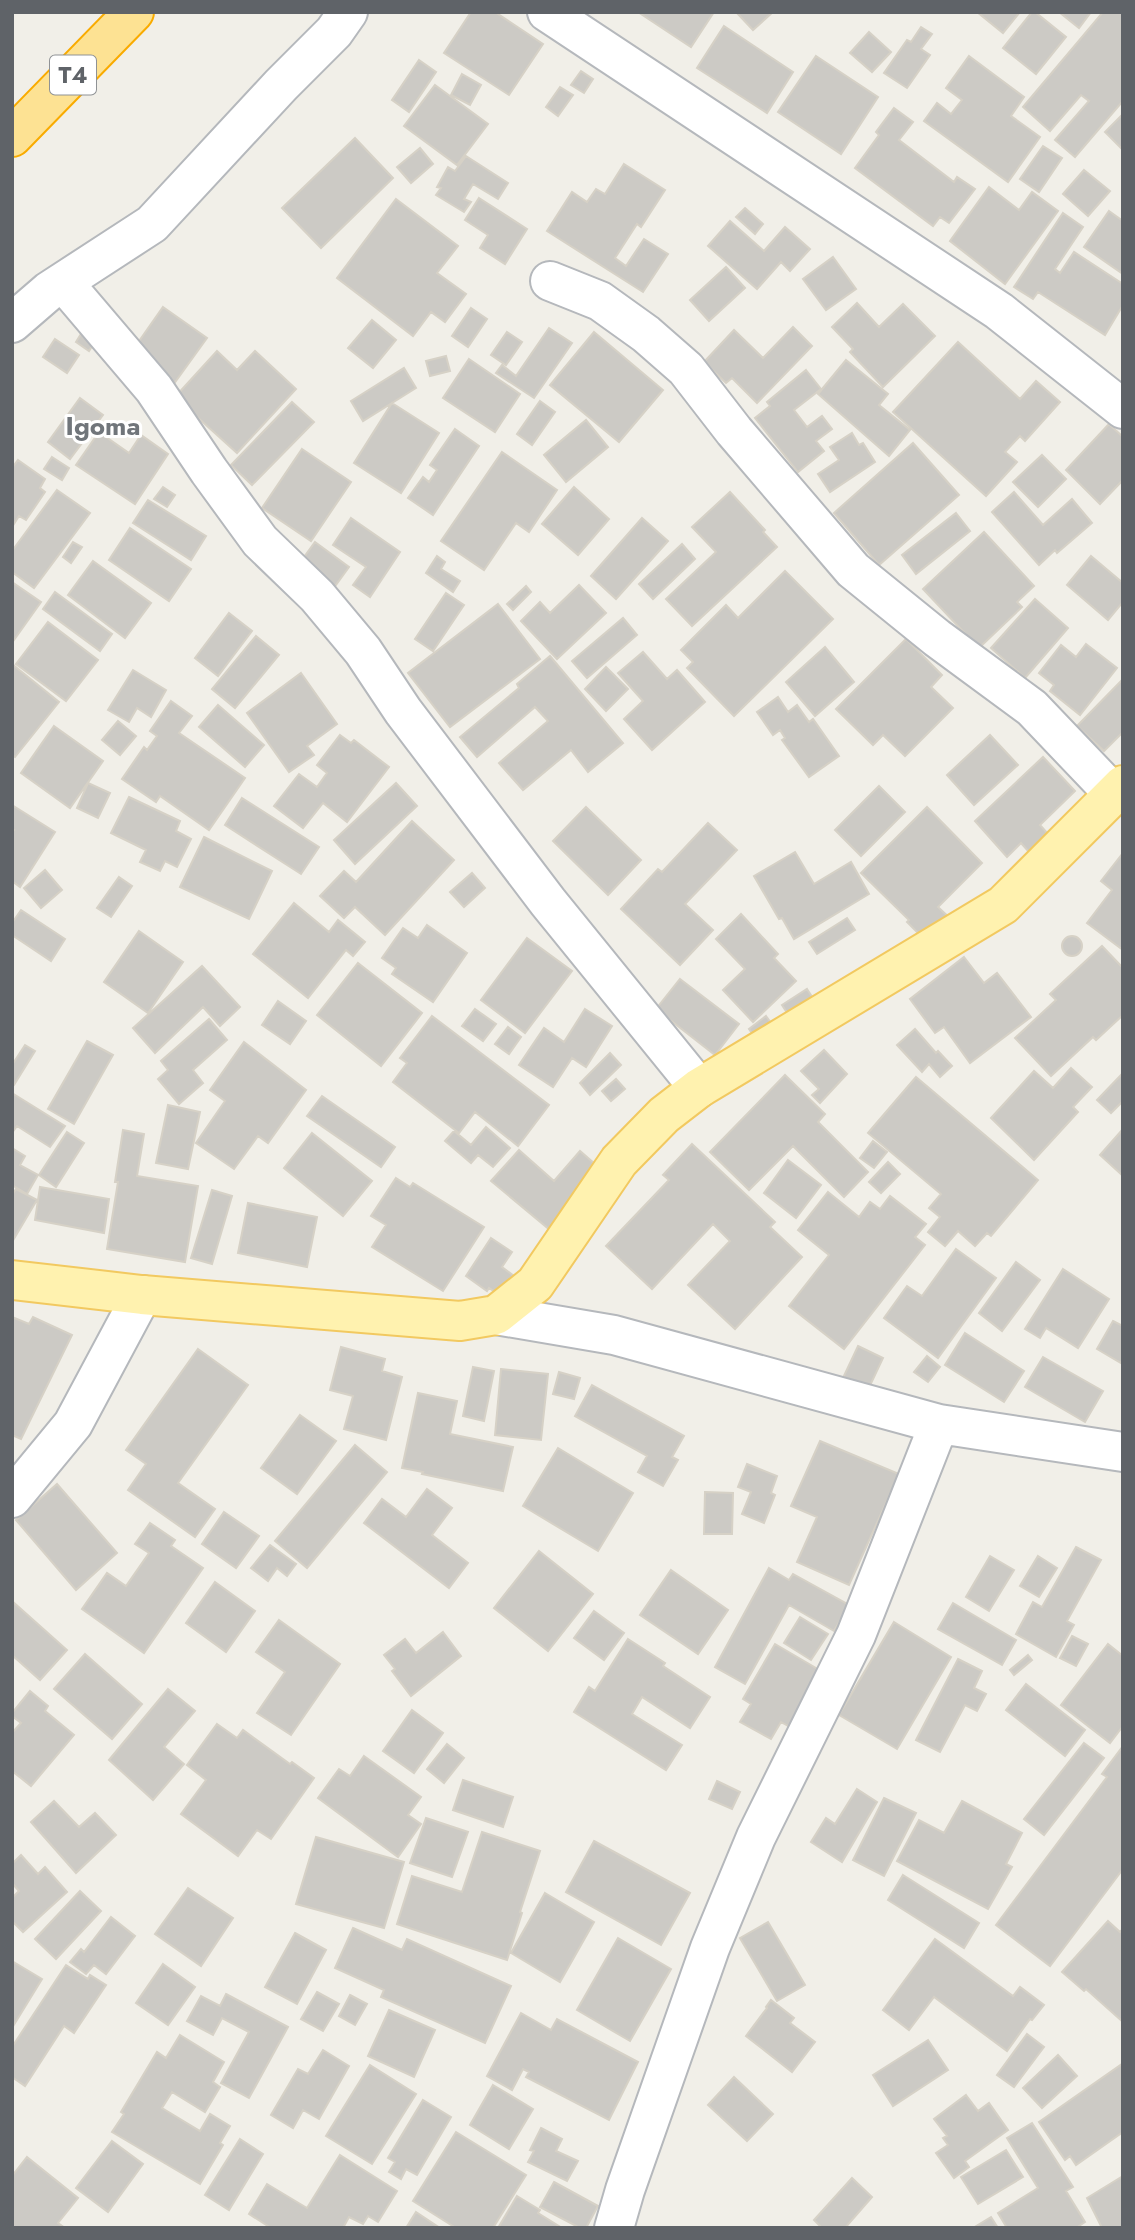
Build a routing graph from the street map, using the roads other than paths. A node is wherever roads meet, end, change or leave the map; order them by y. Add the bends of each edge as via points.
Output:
1 (134, 12) edge
2 (348, 12) edge
3 (547, 12) edge
4 (12, 137) edge
5 (550, 281) dead end
6 (63, 282) junction
7 (12, 323) edge
8 (1123, 410) edge
9 (1118, 790) edge
10 (699, 1088) junction
11 (12, 1280) edge
12 (142, 1295) junction
13 (496, 1315) junction
14 (939, 1424) junction
15 (1123, 1452) edge
16 (12, 1498) edge
17 (614, 2228) edge

1 - 4 highway, T4
2 - 6 street via 152,224
3 - 8 street via 999,311
5 - 9 street via 600,301 686,369 853,570 1032,708
6 - 7 street
6 - 10 street via 154,388 260,541 317,596 363,651 548,902
9 - 10 main road via 1003,905
10 - 13 main road via 664,1115 619,1161 535,1284
11 - 12 main road
12 - 13 main road via 460,1321
12 - 16 street via 73,1424
13 - 14 street via 614,1335
14 - 15 street
14 - 17 street via 856,1635 756,1837 709,1948

